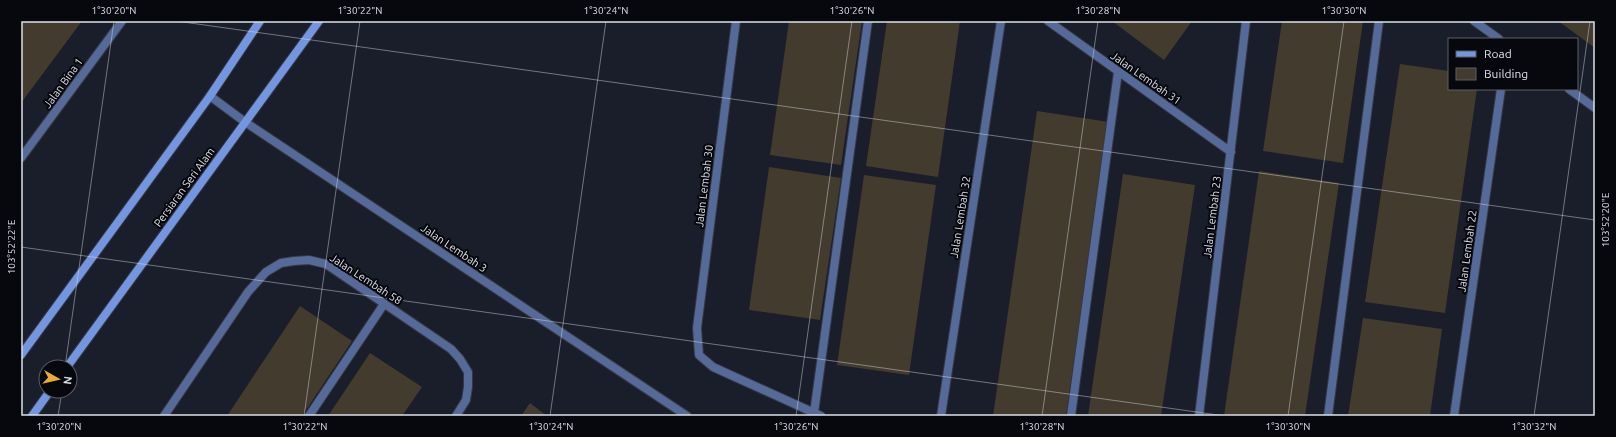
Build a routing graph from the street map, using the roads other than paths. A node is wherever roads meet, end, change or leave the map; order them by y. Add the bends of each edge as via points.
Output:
1 (122, 21) edge
2 (260, 21) edge
3 (318, 21) edge
4 (736, 21) edge
5 (868, 21) edge
6 (1001, 21) edge
7 (1048, 21) edge
8 (1246, 21) edge
9 (1379, 21) edge
10 (1474, 21) edge
11 (1498, 38) edge
12 (1118, 72) junction
13 (1501, 90) edge
14 (1570, 90) edge
15 (210, 96) junction
16 (1595, 108) edge
17 (245, 122) junction
18 (1231, 152) junction
19 (21, 158) edge
20 (384, 304) junction
21 (21, 355) edge
22 (74, 359) edge
23 (44, 399) edge
24 (818, 414) edge
25 (32, 416) edge
26 (164, 416) edge
27 (309, 416) edge
28 (456, 416) edge
29 (687, 416) edge
30 (941, 416) edge
31 (1071, 416) edge
32 (1199, 416) edge
33 (1328, 416) edge
34 (1454, 416) edge

1 - 19 street, Jalan Bina 1
2 - 15 main road
3 - 17 main road, Persiaran Seri Alam
4 - 24 street, Jalan Lembah 30 via 697,328 699,354 713,367
5 - 24 street
6 - 30 street, Jalan Lembah 32
7 - 12 street, Jalan Lembah 31
8 - 18 street, Jalan Lembah 23
9 - 33 street
10 - 11 street
12 - 18 street, Jalan Lembah 31
12 - 31 street
13 - 34 street, Jalan Lembah 22
14 - 16 street
15 - 17 street, Jalan Lembah 3
15 - 21 main road
17 - 22 main road, Persiaran Seri Alam
17 - 29 street, Jalan Lembah 3
18 - 32 street, Jalan Lembah 23
20 - 26 street, Jalan Lembah 58 via 326,264 309,260 281,263 266,272 248,292
20 - 27 street
20 - 28 street, Jalan Lembah 58 via 451,349 468,372 466,400
23 - 25 main road

